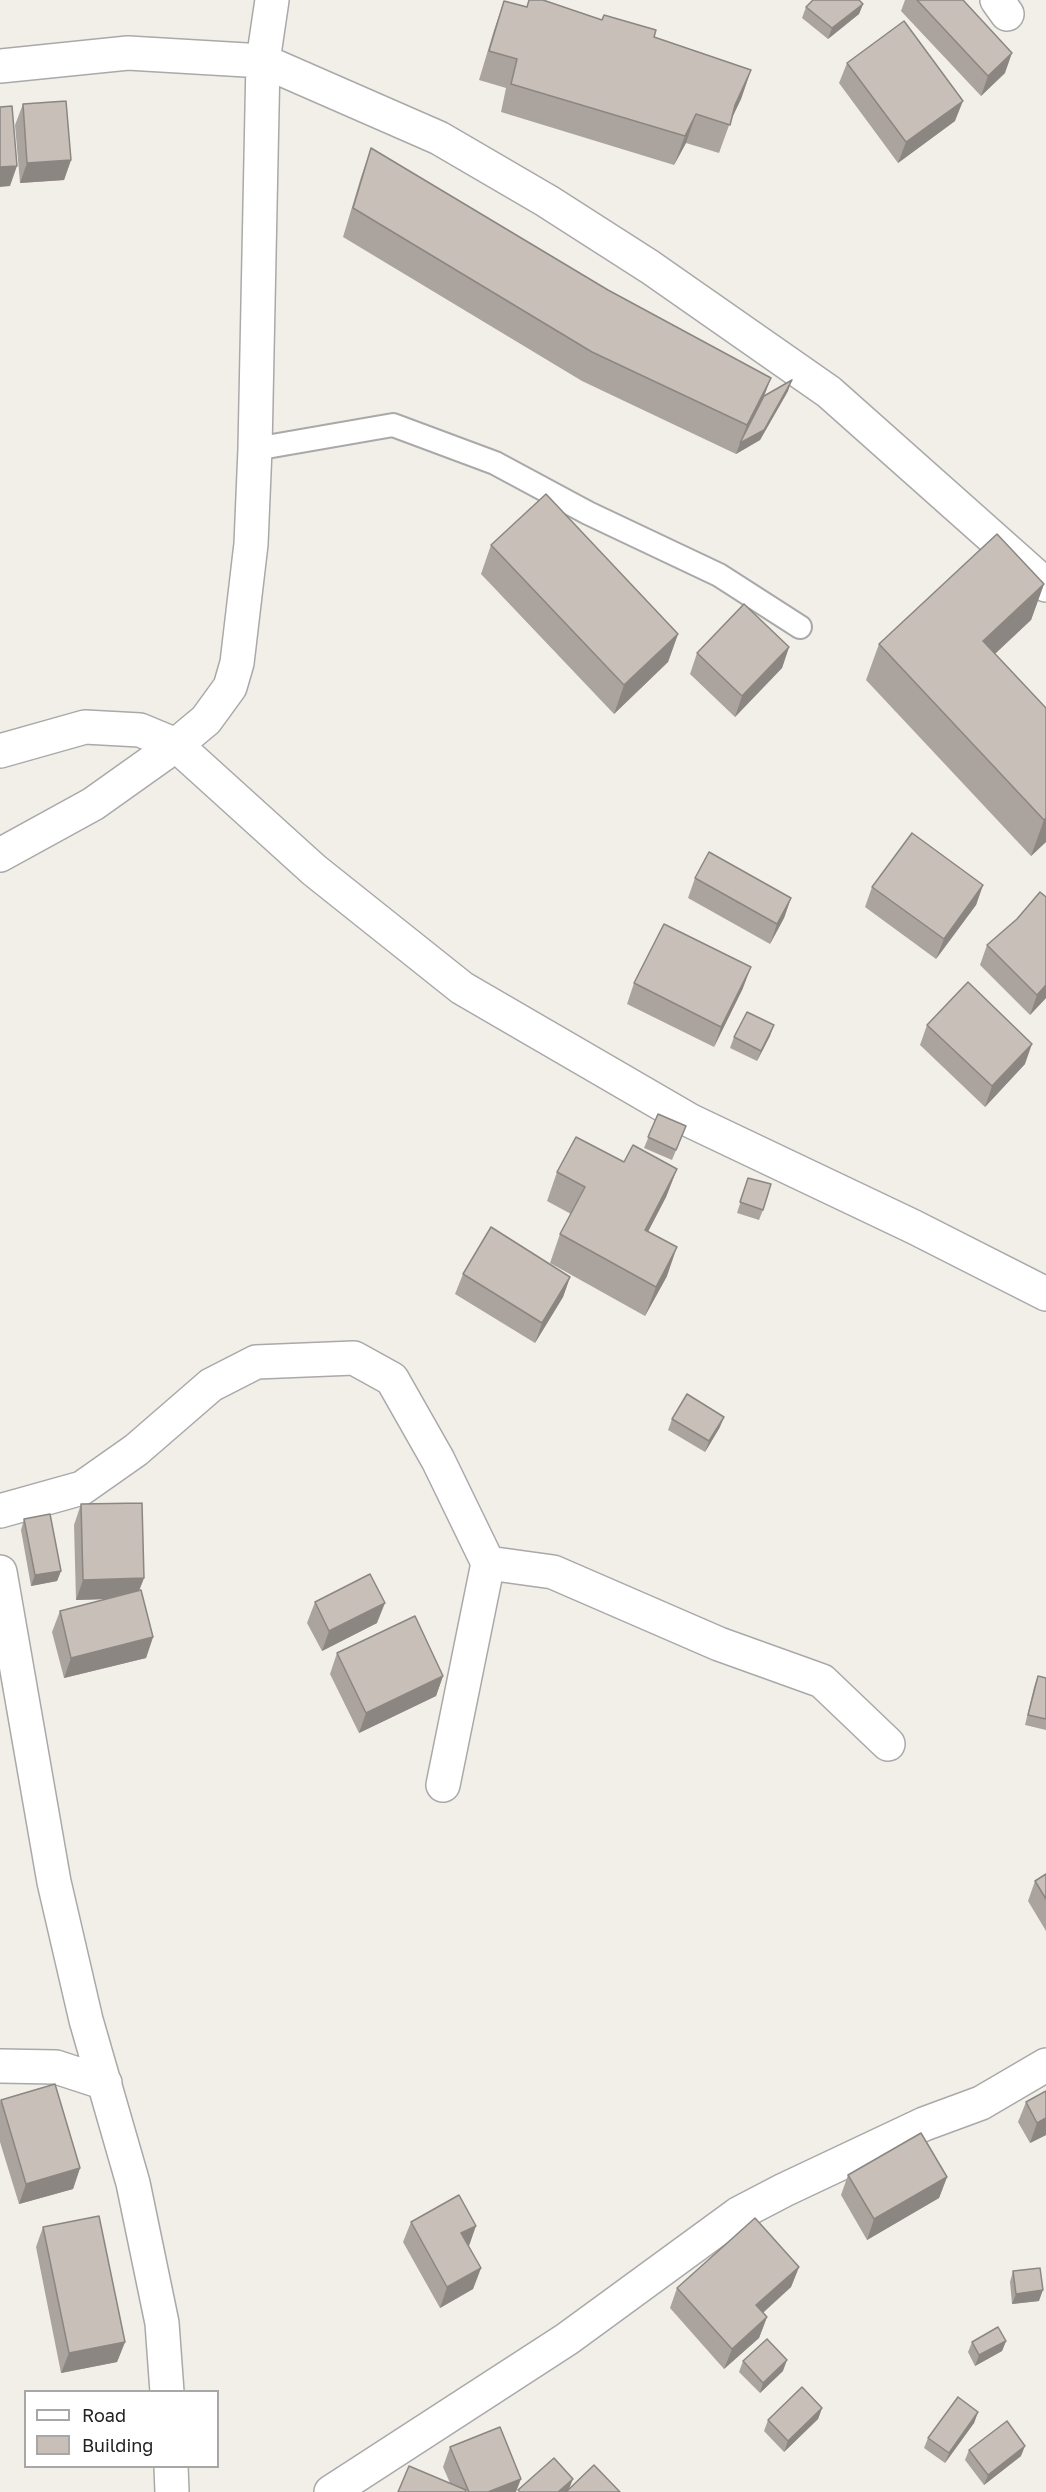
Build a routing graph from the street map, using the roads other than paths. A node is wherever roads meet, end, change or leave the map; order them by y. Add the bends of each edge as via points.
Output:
1 (272, 0) edge
2 (263, 61) junction
3 (0, 66) edge
4 (255, 449) junction
5 (1046, 585) edge
6 (800, 627) dead end
7 (176, 745) junction
8 (0, 751) edge
9 (0, 855) edge
10 (1046, 1294) edge
11 (0, 1511) edge
12 (488, 1563) junction
13 (0, 1572) edge
14 (888, 1744) dead end
15 (443, 1785) dead end
16 (1046, 2065) edge
17 (0, 2066) edge
18 (105, 2083) junction
19 (167, 2390) edge
20 (171, 2468) edge
21 (172, 2492) edge
22 (330, 2492) edge

1 - 2 street
2 - 3 street via 128,53
2 - 4 street
2 - 5 street via 439,138 650,267 829,392
4 - 6 lane via 393,425 495,463 588,513 719,575
4 - 7 street via 251,544 237,663 230,687 206,720
7 - 8 street via 140,730 85,726
7 - 9 street via 93,804
7 - 10 street via 314,870 462,988 691,1121
11 - 12 street via 82,1488 136,1450 211,1385 256,1362 354,1358 392,1379 438,1460
12 - 14 street via 553,1572 719,1644 822,1681
12 - 15 street
13 - 18 street via 54,1882
16 - 22 street via 981,2103 924,2124 738,2214 567,2339
17 - 18 street via 56,2067
18 - 19 street via 133,2183 159,2312
20 - 21 street

